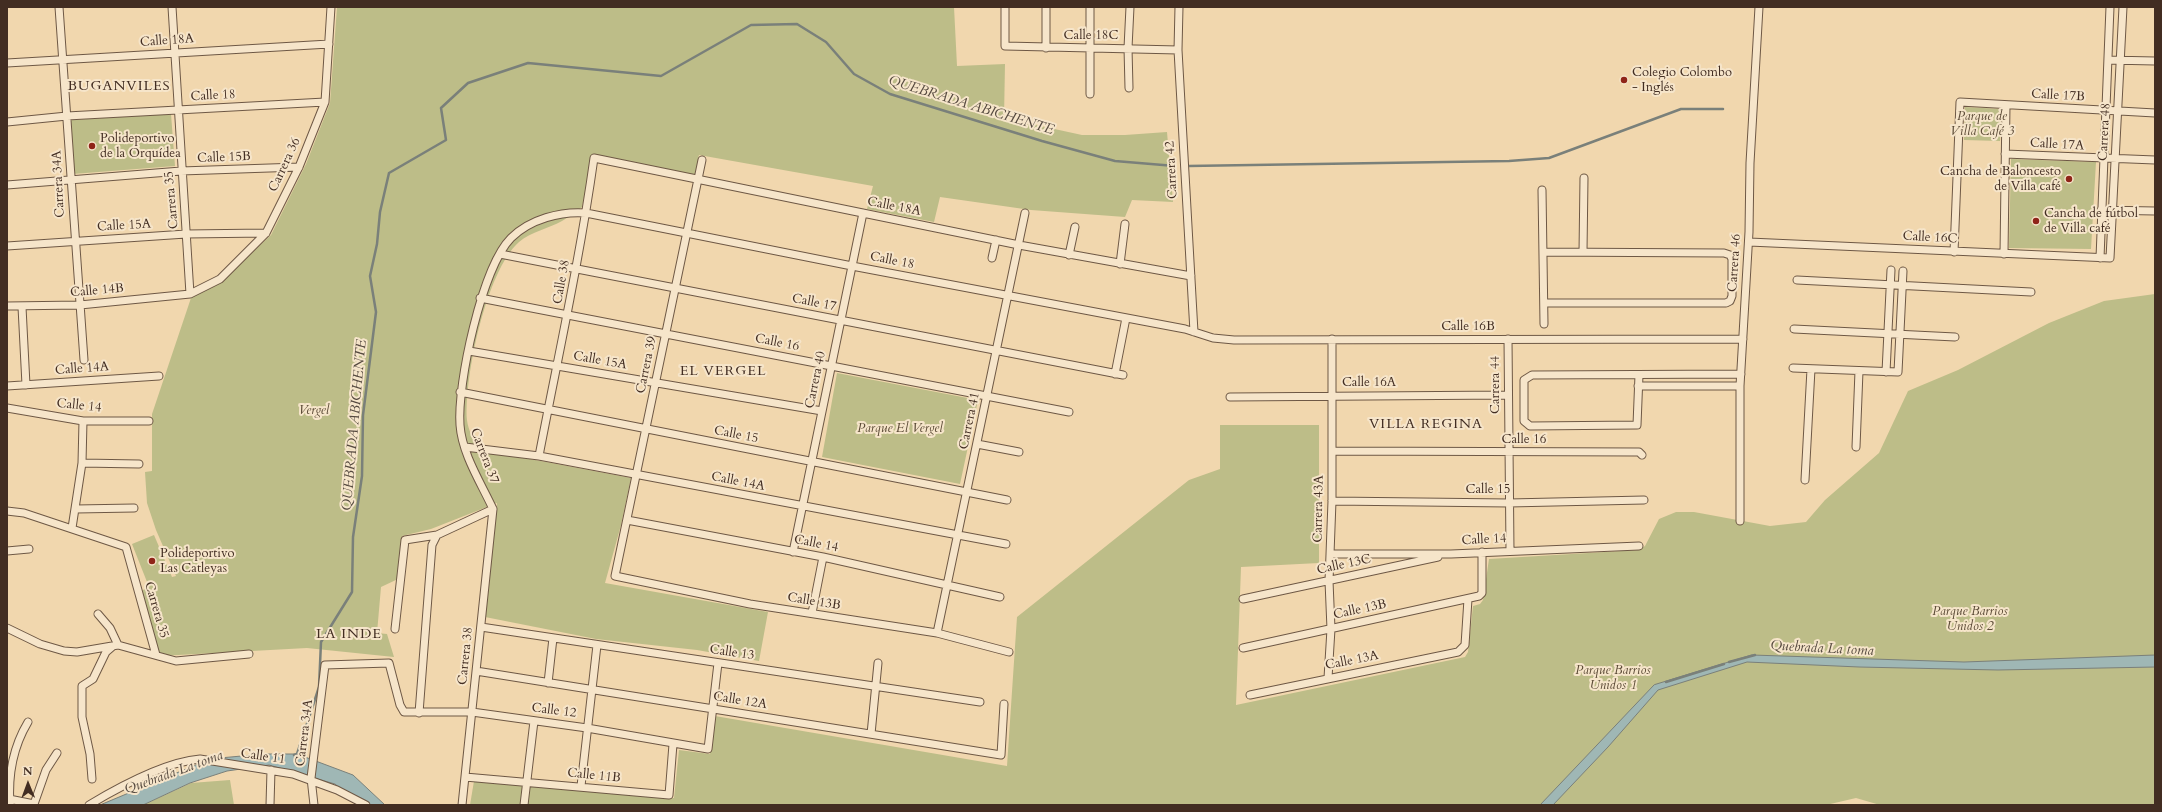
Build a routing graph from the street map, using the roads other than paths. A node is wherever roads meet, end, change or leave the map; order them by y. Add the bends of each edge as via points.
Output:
1 (59, 7) edge
2 (172, 7) edge
3 (330, 7) edge
4 (1005, 7) edge
5 (1046, 7) edge
6 (1090, 7) edge
7 (1130, 7) edge
8 (1179, 7) edge
9 (1759, 7) edge
10 (2110, 7) edge
11 (2123, 7) edge
12 (329, 44) junction
13 (1046, 48) junction
14 (1128, 48) junction
15 (1090, 49) junction
16 (1178, 50) junction
17 (175, 52) junction
18 (64, 60) junction
19 (2108, 60) junction
20 (2120, 60) junction
21 (2155, 61) edge
22 (7, 63) edge
23 (1129, 88) dead end
24 (1090, 94) dead end
25 (325, 102) junction
26 (2006, 105) junction
27 (177, 110) junction
28 (2106, 111) junction
29 (2118, 111) junction
30 (2155, 113) edge
31 (67, 116) junction
32 (7, 122) edge
33 (2005, 154) junction
34 (594, 158) joint
35 (2104, 159) junction
36 (2115, 159) junction
37 (702, 160) dead end
38 (2155, 160) edge
39 (298, 167) junction
40 (181, 171) junction
41 (1584, 178) dead end
42 (71, 179) junction
43 (698, 179) junction
44 (7, 185) edge
45 (1542, 190) dead end
46 (2102, 210) junction
47 (2113, 210) junction
48 (2155, 211) edge
49 (586, 213) junction
50 (863, 213) junction
51 (1025, 213) dead end
52 (1125, 224) dead end
53 (1075, 227) dead end
54 (266, 233) junction
55 (687, 233) junction
56 (186, 234) junction
57 (996, 240) junction
58 (74, 241) junction
59 (1749, 242) junction
60 (1019, 245) junction
61 (7, 246) edge
62 (1543, 252) junction
63 (1583, 252) junction
64 (1954, 252) junction
65 (500, 254) junction
66 (2004, 254) junction
67 (1069, 255) junction
68 (992, 258) dead end
69 (2100, 258) junction
70 (2110, 258) joint
71 (1120, 264) junction
72 (852, 266) junction
73 (577, 268) junction
74 (1891, 270) dead end
75 (1903, 271) dead end
76 (1191, 276) junction
77 (1797, 280) dead end
78 (1890, 284) junction
79 (1902, 285) junction
80 (675, 288) junction
81 (2031, 292) dead end
82 (190, 294) junction
83 (1008, 296) junction
84 (480, 298) junction
85 (1544, 303) junction
86 (80, 305) junction
87 (7, 306) edge
88 (22, 307) junction
89 (568, 315) junction
90 (1126, 318) junction
91 (841, 320) junction
92 (1544, 324) dead end
93 (1794, 329) dead end
94 (1194, 332) junction
95 (1888, 333) junction
96 (666, 334) junction
97 (1900, 334) junction
98 (1955, 337) dead end
99 (1332, 339) junction
100 (1508, 339) junction
101 (1743, 339) junction
102 (997, 350) junction
103 (469, 351) junction
104 (84, 360) dead end
105 (557, 366) junction
106 (831, 366) junction
107 (1793, 368) dead end
108 (1811, 369) junction
109 (1859, 371) junction
110 (1886, 372) junction
111 (1115, 374) junction
112 (1741, 374) junction
113 (1123, 375) dead end
114 (1639, 375) junction
115 (159, 376) dead end
116 (655, 383) junction
117 (26, 385) junction
118 (7, 386) edge
119 (1638, 386) junction
120 (1740, 386) junction
121 (460, 392) junction
122 (1332, 395) junction
123 (1508, 395) junction
124 (987, 396) junction
125 (1230, 397) dead end
126 (7, 408) edge
127 (548, 410) junction
128 (822, 411) junction
129 (1069, 412) dead end
130 (149, 421) dead end
131 (82, 422) junction
132 (646, 429) junction
133 (977, 444) junction
134 (465, 447) junction
135 (1856, 447) dead end
136 (1332, 451) junction
137 (1019, 452) dead end
138 (1508, 452) junction
139 (1642, 455) dead end
140 (539, 456) junction
141 (812, 462) junction
142 (82, 463) junction
143 (139, 464) dead end
144 (636, 475) junction
145 (1805, 480) dead end
146 (967, 492) junction
147 (1007, 500) dead end
148 (1644, 500) dead end
149 (1332, 501) junction
150 (1509, 503) junction
151 (802, 506) junction
152 (134, 508) dead end
153 (76, 509) junction
154 (493, 509) junction
155 (7, 511) edge
156 (627, 520) junction
157 (1740, 521) dead end
158 (72, 528) junction
159 (437, 535) junction
160 (958, 536) junction
161 (1006, 544) dead end
162 (1639, 546) dead end
163 (29, 550) dead end
164 (7, 551) edge
165 (1510, 551) junction
166 (793, 552) junction
167 (1482, 552) junction
168 (1330, 554) junction
169 (1451, 554) junction
170 (823, 558) junction
171 (615, 576) joint
172 (1329, 581) junction
173 (947, 585) junction
174 (1000, 597) dead end
175 (1243, 599) dead end
176 (1468, 599) junction
177 (812, 613) junction
178 (98, 614) dead end
179 (481, 627) junction
180 (7, 628) edge
181 (395, 629) dead end
182 (1331, 629) junction
183 (937, 633) junction
184 (553, 638) junction
185 (115, 645) junction
186 (597, 645) junction
187 (1243, 648) dead end
188 (1009, 652) dead end
189 (249, 654) dead end
190 (156, 655) junction
191 (718, 663) junction
192 (878, 663) dead end
193 (325, 665) joint
194 (476, 671) junction
195 (1328, 678) junction
196 (548, 683) junction
197 (875, 686) junction
198 (592, 690) junction
199 (1250, 695) dead end
200 (980, 702) dead end
201 (1004, 704) dead end
202 (713, 709) junction
203 (472, 712) junction
204 (419, 713) junction
205 (534, 721) junction
206 (28, 722) dead end
207 (587, 728) junction
208 (871, 734) junction
209 (673, 744) junction
210 (57, 753) dead end
211 (271, 770) junction
212 (465, 776) junction
213 (92, 779) dead end
214 (311, 780) junction
215 (526, 782) junction
216 (581, 786) junction
217 (10, 802) edge
218 (89, 805) edge
219 (270, 805) edge
220 (314, 805) edge
221 (366, 805) edge
222 (462, 805) edge
223 (524, 805) edge

1 - 18 street, Carrera 34A
2 - 17 street, Carrera 35
3 - 12 street, Carrera 36
4 - 13 street, Calle 18C via 1004,46
5 - 13 street
6 - 15 street
7 - 14 street
8 - 16 street, Carrera 42
9 - 59 street, Carrera 46 via 1750,163
10 - 19 street, Carrera 48
11 - 20 street, Carrera 48
12 - 17 street, Calle 18A
12 - 25 street, Carrera 36
13 - 15 street, Calle 18C
14 - 15 street, Calle 18C
14 - 16 street, Calle 18C
14 - 23 street
15 - 24 street
16 - 76 street, Carrera 42
17 - 18 street, Calle 18A
17 - 27 street, Carrera 35
18 - 22 street, Calle 18A
18 - 31 street, Carrera 34A
19 - 20 street
19 - 28 street, Carrera 48
20 - 21 street
20 - 29 street, Carrera 48
25 - 27 street, Calle 18
25 - 39 street, Carrera 36
26 - 28 street, Calle 17B
26 - 33 street
26 - 64 street, Calle 17B via 1960,102
27 - 31 street, Calle 18
27 - 40 street, Carrera 35
28 - 29 street, Calle 17B
28 - 35 street, Carrera 48
29 - 30 street, Calle 17B
29 - 36 street, Carrera 48
31 - 32 street, Calle 18
31 - 42 street, Carrera 34A
33 - 35 street, Calle 17A
33 - 66 street
34 - 43 street, Calle 18A
34 - 49 street, Calle 38
35 - 36 street, Calle 17A
35 - 46 street, Carrera 48
36 - 38 street, Calle 17A
36 - 47 street, Carrera 48
37 - 43 street, Carrera 39
39 - 40 street, Calle 15B
39 - 54 street, Carrera 36
40 - 42 street, Calle 15B
40 - 56 street, Carrera 35
41 - 63 street
42 - 44 street, Calle 15B
42 - 58 street, Carrera 34A
43 - 50 street, Calle 18A
43 - 55 street, Carrera 39
45 - 62 street
46 - 47 street
46 - 69 street, Carrera 48
47 - 48 street
47 - 70 street, Carrera 48
49 - 55 street, Calle 18
49 - 65 street, Carrera 37 via 569,211 534,222 511,238
49 - 73 street, Calle 38
50 - 57 street, Calle 18A
50 - 72 street, Carrera 40
51 - 60 street, Carrera 41
52 - 71 street
53 - 67 street
54 - 56 street, Calle 15A
54 - 82 street, Carrera 36 via 220,279
55 - 72 street, Calle 18
55 - 80 street, Carrera 39
56 - 58 street, Calle 15A
56 - 82 street, Carrera 35
57 - 60 street, Calle 18A
57 - 68 street
58 - 61 street, Calle 15A
58 - 86 street, Carrera 34A
59 - 64 street, Calle 16C
59 - 101 street, Carrera 46
60 - 67 street, Calle 18A
60 - 83 street, Carrera 41
62 - 63 street
62 - 85 street
63 - 85 street via 1724,253 1732,259 1732,296 1726,303
64 - 66 street, Calle 16C
65 - 73 street, Calle 17
65 - 84 street, Carrera 37
66 - 69 street, Calle 16C
67 - 71 street, Calle 18A
69 - 70 street, Calle 16C
71 - 76 street, Calle 18A
72 - 83 street, Calle 18
72 - 91 street, Carrera 40
73 - 80 street, Calle 17
73 - 89 street, Calle 38
74 - 78 street
75 - 79 street
76 - 94 street, Carrera 42
77 - 78 street
78 - 79 street
78 - 95 street
79 - 81 street
79 - 97 street
80 - 91 street, Calle 17
80 - 96 street, Carrera 39
82 - 86 street, Calle 14B
83 - 90 street, Calle 18
83 - 102 street, Carrera 41
84 - 89 street, Calle 16
84 - 103 street, Carrera 37
85 - 92 street
86 - 88 street, Calle 14B
86 - 104 street, Carrera 34A
87 - 88 street, Calle 14B
88 - 117 street
89 - 96 street, Calle 16
89 - 105 street, Calle 38
90 - 94 street, Calle 18
90 - 111 street
91 - 102 street, Calle 17
91 - 106 street, Carrera 40
93 - 95 street
94 - 99 street, Calle 16B via 1213,338 1234,340
95 - 97 street
95 - 110 street
96 - 106 street, Calle 16
96 - 116 street, Carrera 39
97 - 98 street
97 - 110 street via 1898,372
99 - 100 street, Calle 16B
99 - 122 street, Carrera 43A
100 - 101 street, Calle 16B
100 - 123 street, Carrera 44
101 - 112 street, Carrera 46
102 - 111 street, Calle 17
102 - 124 street, Carrera 41
103 - 105 street, Calle 15A
103 - 121 street, Carrera 37
105 - 116 street, Calle 15A
105 - 127 street, Calle 38
106 - 124 street, Calle 16
106 - 128 street, Carrera 40
107 - 108 street
108 - 109 street
108 - 145 street
109 - 110 street
109 - 135 street
111 - 113 street, Calle 17
112 - 114 street
112 - 120 street, Carrera 46
114 - 119 street
114 - 119 street via 1529,376 1524,380 1524,421 1530,426 1637,425
115 - 117 street, Calle 14A
116 - 128 street, Calle 15A
116 - 132 street, Carrera 39
117 - 118 street, Calle 14A
119 - 120 street
120 - 157 street, Carrera 46
121 - 127 street, Calle 15
121 - 134 street, Carrera 37 via 460,426
122 - 123 street, Calle 16A
122 - 125 street, Calle 16A
122 - 136 street, Carrera 43A
123 - 138 street, Carrera 44
124 - 129 street, Calle 16
124 - 133 street, Carrera 41
126 - 131 street, Calle 14
127 - 132 street, Calle 15
127 - 140 street, Calle 38
128 - 141 street, Carrera 40
130 - 131 street, Calle 14
131 - 142 street
132 - 141 street, Calle 15
132 - 144 street, Carrera 39
133 - 137 street
133 - 146 street, Carrera 41
134 - 140 street, Calle 14A
134 - 154 street, Carrera 37
136 - 138 street, Calle 16
136 - 149 street, Carrera 43A
138 - 139 street, Calle 16 via 1639,452
138 - 150 street, Carrera 44
140 - 144 street, Calle 14A
141 - 146 street, Calle 15
141 - 151 street, Carrera 40
142 - 143 street
142 - 153 street
144 - 151 street, Calle 14A
144 - 156 street, Carrera 39
146 - 147 street, Calle 15
146 - 160 street, Carrera 41
148 - 150 street, Calle 15
149 - 150 street, Calle 15
149 - 168 street, Carrera 43A
150 - 165 street, Carrera 44
151 - 160 street, Calle 14A
151 - 166 street, Carrera 40
152 - 153 street
153 - 158 street
154 - 159 street
154 - 179 street, Carrera 38
155 - 158 street via 24,513
156 - 166 street, Calle 14
156 - 171 street, Carrera 39
158 - 190 street, Carrera 35 via 126,547
159 - 181 street via 405,540
159 - 204 street via 432,545
160 - 161 street, Calle 14A
160 - 173 street, Carrera 41
162 - 165 street, Calle 14
163 - 164 street
165 - 167 street, Calle 14
166 - 170 street, Calle 14
167 - 169 street, Calle 14
167 - 176 street, Calle 13B via 1482,593
168 - 169 street, Calle 14
168 - 172 street, Carrera 43A
169 - 172 street, Calle 13C
170 - 173 street, Calle 14
170 - 177 street
171 - 177 street, Calle 13B via 750,604
172 - 175 street, Calle 13C
172 - 182 street, Carrera 43A
173 - 174 street, Calle 14
173 - 183 street, Carrera 41
176 - 182 street, Calle 13B
176 - 195 street, Calle 13A via 1465,646 1458,652
177 - 183 street, Calle 13B
178 - 185 street via 110,628
179 - 184 street, Calle 13
179 - 194 street, Carrera 38
180 - 185 street via 64,652
182 - 187 street, Calle 13B
182 - 195 street, Carrera 43A
183 - 188 street, Calle 13B
184 - 186 street, Calle 13
184 - 196 street
185 - 190 street
185 - 213 street via 106,652 93,679 82,686 82,717 90,754
186 - 191 street, Calle 13
186 - 198 street
189 - 190 street via 176,661
191 - 197 street, Calle 13
191 - 202 street
192 - 197 street
193 - 204 street, Calle 12 via 389,663 404,712
193 - 214 street, Carrera 34A
194 - 196 street, Calle 12A
194 - 203 street, Carrera 38
195 - 199 street, Calle 13A
196 - 198 street, Calle 12A
197 - 200 street, Calle 13
197 - 208 street
198 - 202 street, Calle 12A
198 - 207 street
201 - 208 street, Calle 12A via 1001,755
202 - 208 street, Calle 12A
202 - 209 street, Calle 12 via 708,749
203 - 204 street, Calle 12
203 - 205 street, Calle 12
203 - 212 street, Carrera 38
205 - 207 street, Calle 12
205 - 215 street
206 - 217 street via 20,736 12,763
207 - 209 street, Calle 12
207 - 216 street
209 - 216 street, Calle 11B via 669,795
210 - 217 street via 46,770 34,804
211 - 214 street, Calle 11
211 - 218 street, Calle 11 via 200,759 188,760 166,766
211 - 219 street
212 - 215 street, Calle 11B
212 - 222 street, Carrera 38
214 - 220 street, Carrera 34A
214 - 221 street, Calle 11
215 - 216 street, Calle 11B
215 - 223 street

